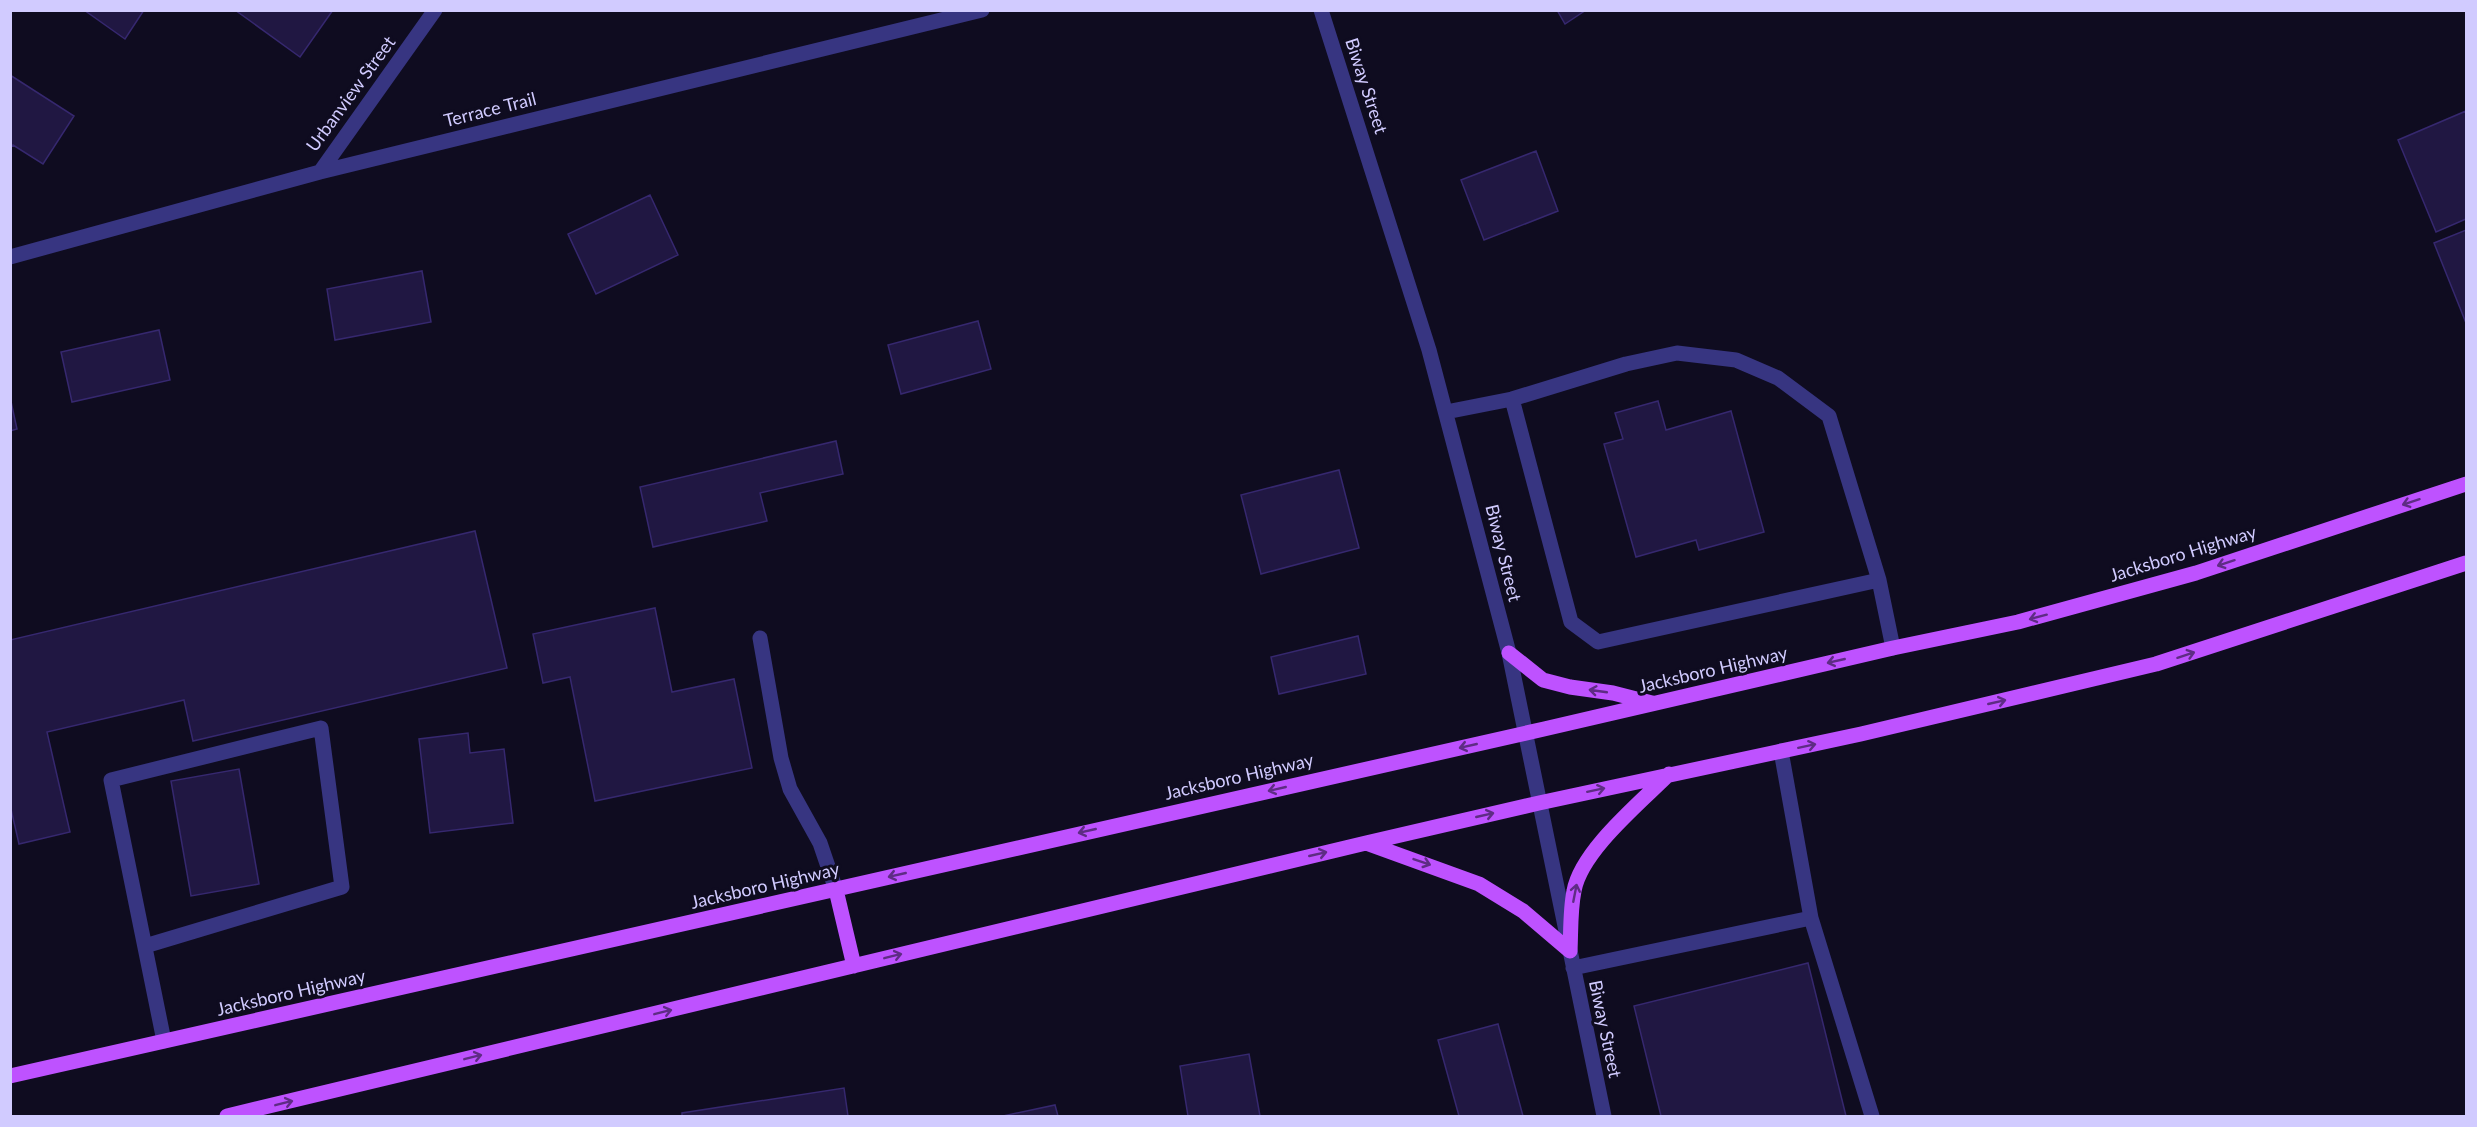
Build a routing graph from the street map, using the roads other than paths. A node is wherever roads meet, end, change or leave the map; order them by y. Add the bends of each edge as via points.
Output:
1 (435, 10) edge
2 (982, 10) edge
3 (1321, 10) edge
4 (320, 172) junction
5 (10, 257) edge
6 (1512, 399) junction
7 (1446, 412) junction
8 (2466, 484) edge
9 (2465, 566) edge
10 (1879, 580) junction
11 (760, 638) dead end
12 (1893, 648) junction
13 (1509, 653) junction
14 (1655, 704) junction
15 (1525, 733) junction
16 (1781, 751) junction
17 (1669, 774) junction
18 (1539, 803) junction
19 (1366, 843) junction
20 (836, 890) junction
21 (1811, 918) junction
22 (145, 946) junction
23 (1570, 951) junction
24 (854, 966) junction
25 (1573, 968) junction
26 (164, 1041) junction
27 (10, 1076) edge
28 (227, 1116) edge
29 (1604, 1116) edge
30 (1872, 1116) edge

1 - 4 street, Urbanview Street
2 - 4 street, Terrace Trail
3 - 7 street, Biway Street via 1430,350
4 - 5 street, Terrace Trail
6 - 7 street
6 - 10 street via 1626,364 1677,353 1736,360 1778,378 1828,416
6 - 10 street via 1572,622 1598,642
7 - 13 street, Biway Street
8 -> 12 main road, Jacksboro Highway via 2196,573 2018,622
16 -> 9 main road via 2156,664
10 - 12 street
11 - 20 street via 790,789 816,835
12 -> 14 main road, Jacksboro Highway
14 -> 13 main road via 1543,680
13 - 15 street, Biway Street
14 - 15 main road, Jacksboro Highway
15 - 18 street, Biway Street
15 -> 20 main road, Jacksboro Highway
16 - 17 main road
16 - 21 street
18 -> 17 main road
23 -> 17 main road via 1574,890 1587,863 1609,834
19 -> 18 main road
18 - 23 street, Biway Street
19 -> 23 main road via 1479,884 1523,911
24 -> 19 main road
20 - 24 main road
20 - 26 main road, Jacksboro Highway
21 - 25 street
21 - 30 street
22 - 22 street via 111,780 321,728 342,887
22 - 26 street
23 - 25 street, Biway Street
28 -> 24 main road
25 - 29 street, Biway Street
26 - 27 main road, Jacksboro Highway

